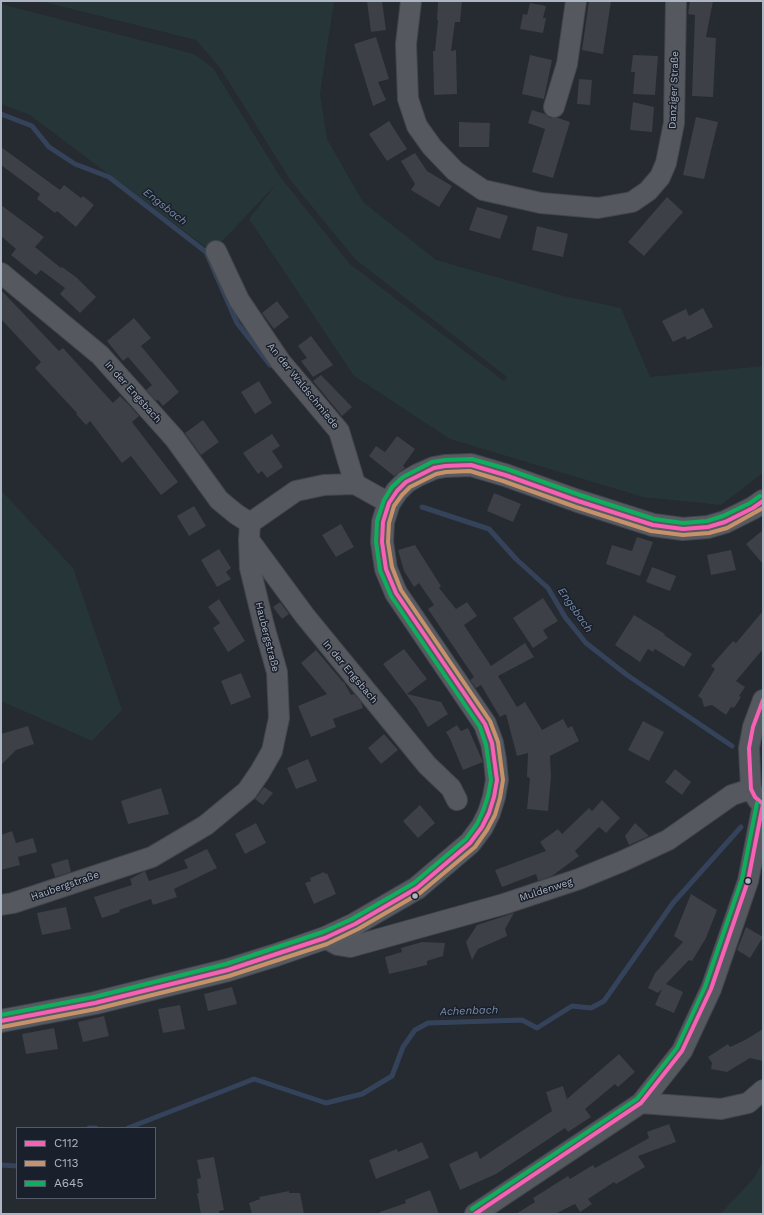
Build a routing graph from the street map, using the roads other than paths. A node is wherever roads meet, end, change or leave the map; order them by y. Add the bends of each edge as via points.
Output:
1 (411, 1) edge
2 (576, 1) edge
3 (676, 1) edge
4 (554, 107) dead end
5 (216, 251) dead end
6 (1, 273) edge
7 (355, 484) junction
8 (763, 500) edge
9 (389, 503) junction
10 (249, 531) junction
11 (763, 700) edge
12 (759, 799) edge
13 (457, 800) dead end
14 (1, 905) edge
15 (325, 938) junction
16 (1, 1022) edge
17 (763, 1090) edge
18 (641, 1103) junction
19 (475, 1214) edge

1 - 3 street, Danziger Straße via 406,44 408,99 417,126 432,147 455,171 483,190 541,203 598,208 632,202 648,191 660,177 666,163 674,122
2 - 4 street via 567,64
5 - 7 street, An der Waldschmiede via 238,300 280,361 339,431
6 - 10 street, In der Engsbach via 100,356 175,440 219,500 236,514
7 - 9 street
7 - 10 street via 324,485 296,491
8 - 9 main road via 725,522 708,527 683,529 653,525 484,469 459,465 434,468 418,475 406,482
9 - 15 main road via 382,522 386,569 396,593 408,612 485,724 495,760 495,792 489,813 470,843 417,888 355,924
10 - 13 street, In der Engsbach via 305,616 428,765 451,788
10 - 14 street, Haubergstraße via 250,568 277,672 279,718 272,751 247,792 206,825 152,857
11 - 12 street via 753,727 749,748
12 - 15 street, Muldenweg via 732,795 668,840 579,879 504,904 350,947 338,945
12 - 18 street via 748,881 711,989 682,1051
15 - 16 main road via 206,975 95,1003
17 - 18 street via 748,1103 721,1109
18 - 19 street

